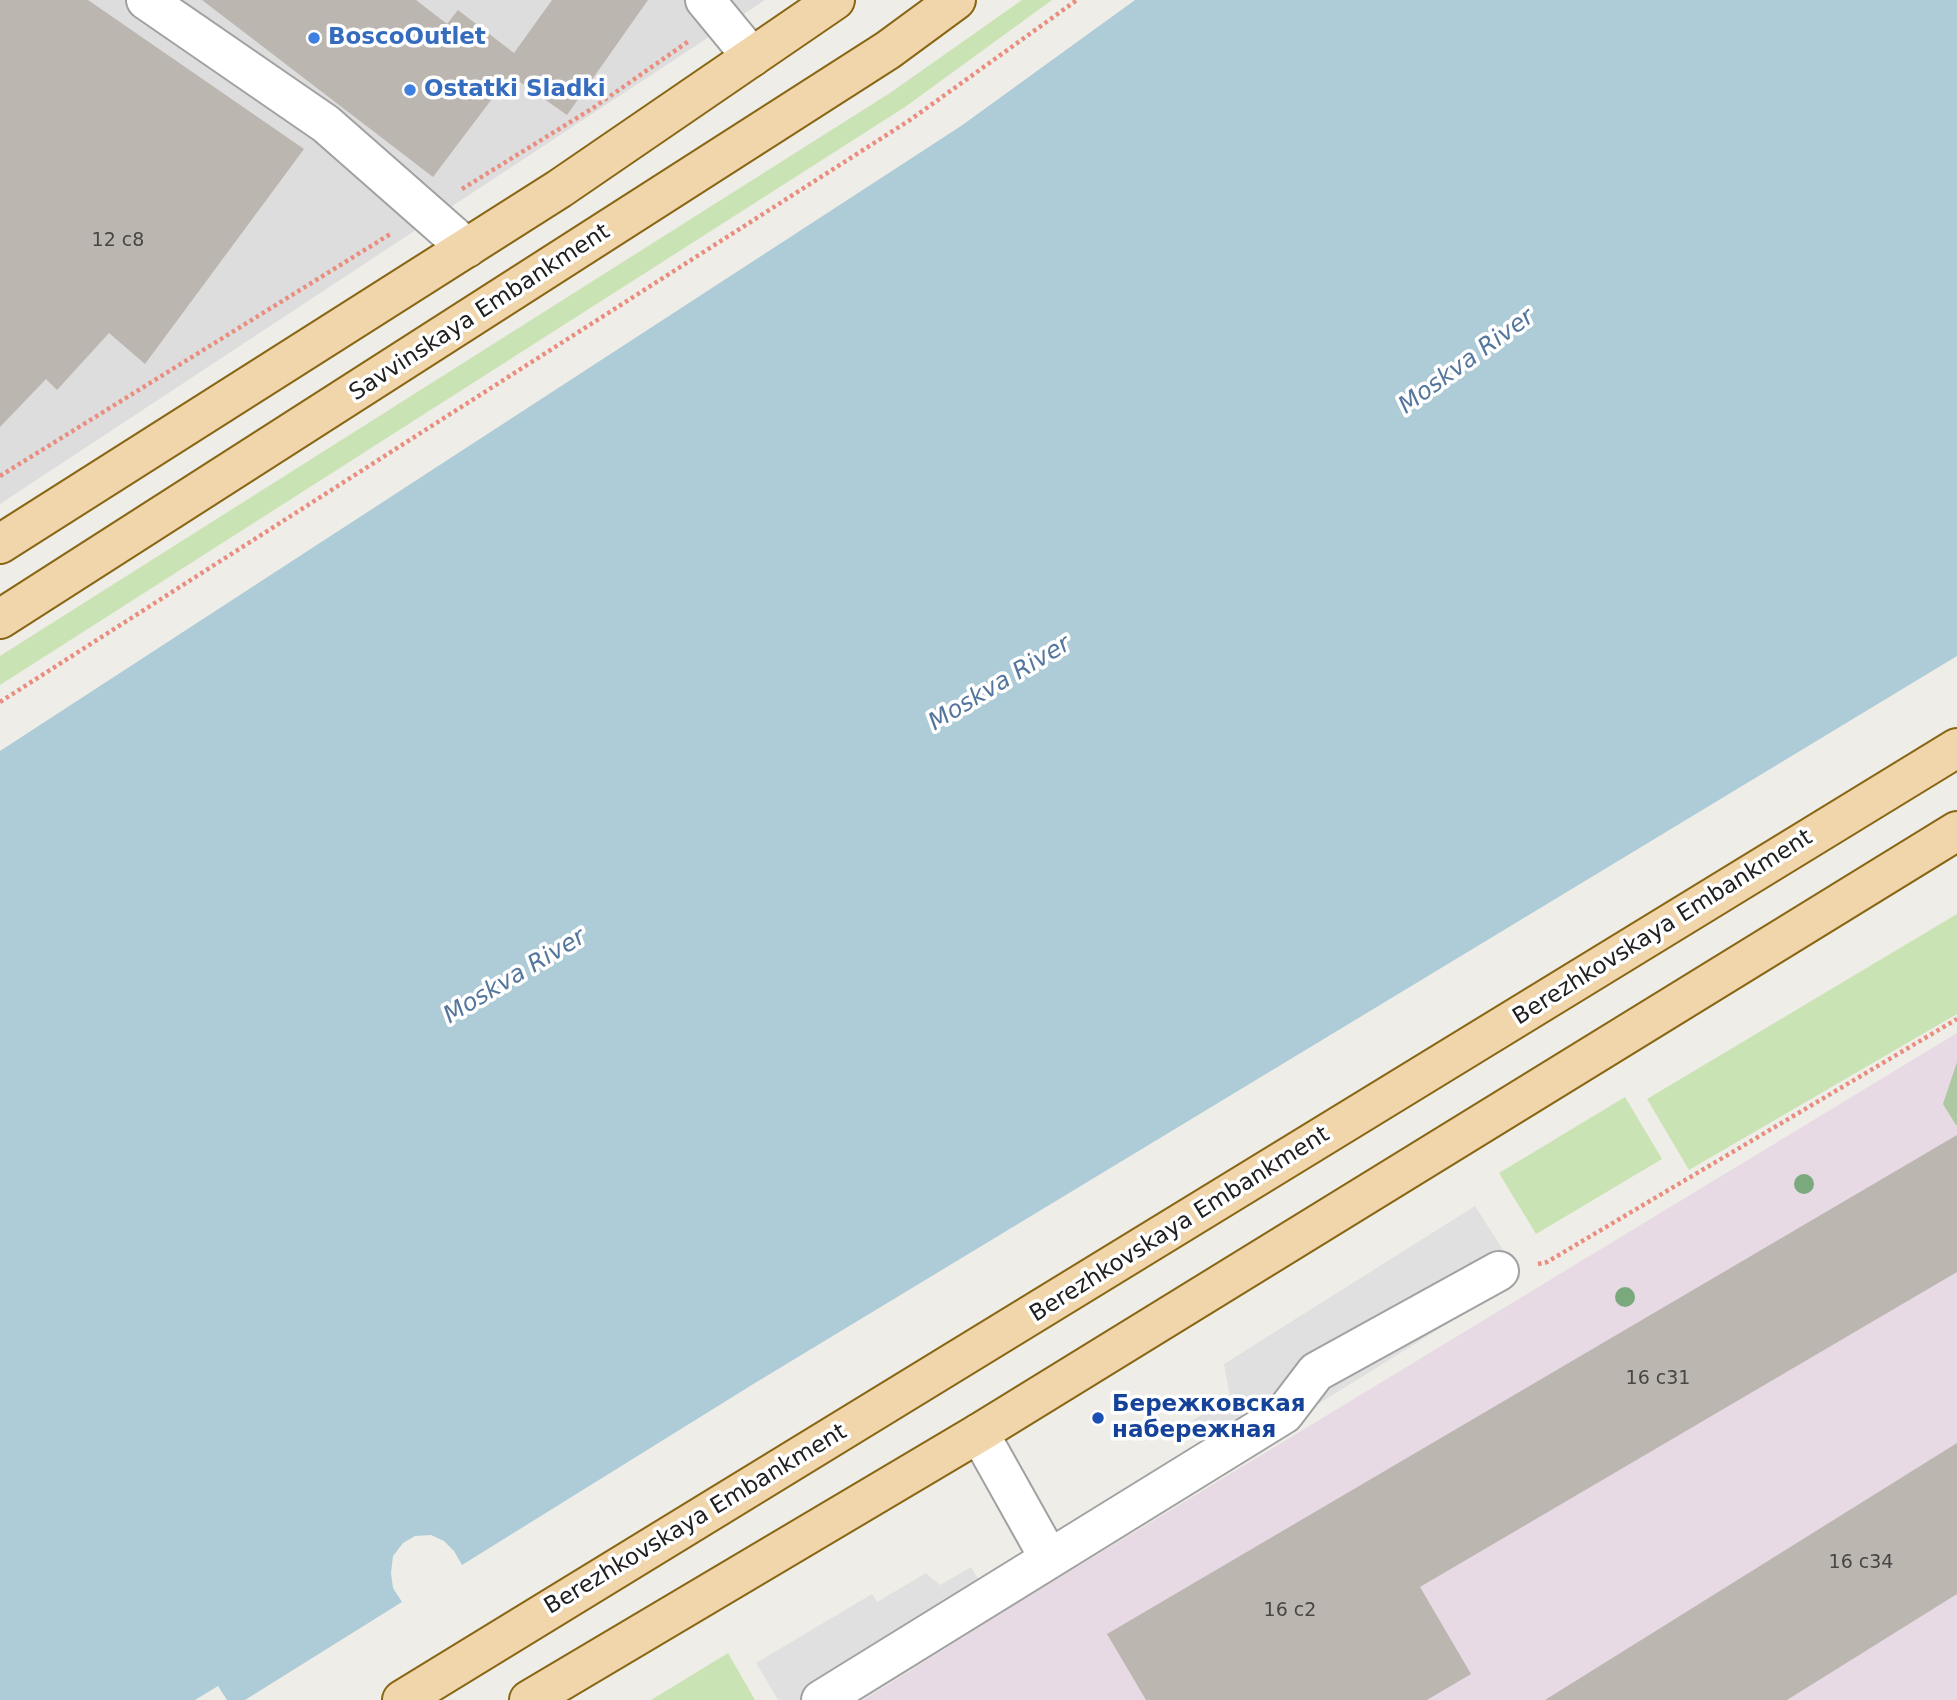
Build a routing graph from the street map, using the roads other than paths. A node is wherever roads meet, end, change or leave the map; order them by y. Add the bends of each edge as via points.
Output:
1 (146, 0) edge
2 (835, 0) edge
3 (956, 0) edge
4 (713, 9) edge
5 (752, 57) junction
6 (467, 248) junction
7 (0, 544) edge
8 (0, 619) edge
9 (1957, 748) edge
10 (1957, 831) edge
11 (1499, 1271) road end
12 (979, 1433) junction
13 (1049, 1558) junction
14 (402, 1700) edge
15 (529, 1700) edge
16 (821, 1700) edge

1 - 6 lane via 327,124
2 - 5 main road
3 - 8 main road, Savvinskaya Embankment via 876,58
4 - 5 lane
5 - 6 main road
6 - 7 main road
9 - 14 main road, Berezhkovskaya Embankment
10 - 12 main road
11 - 13 lane via 1316,1371 1283,1414
12 - 13 lane
12 - 15 main road
13 - 16 lane

